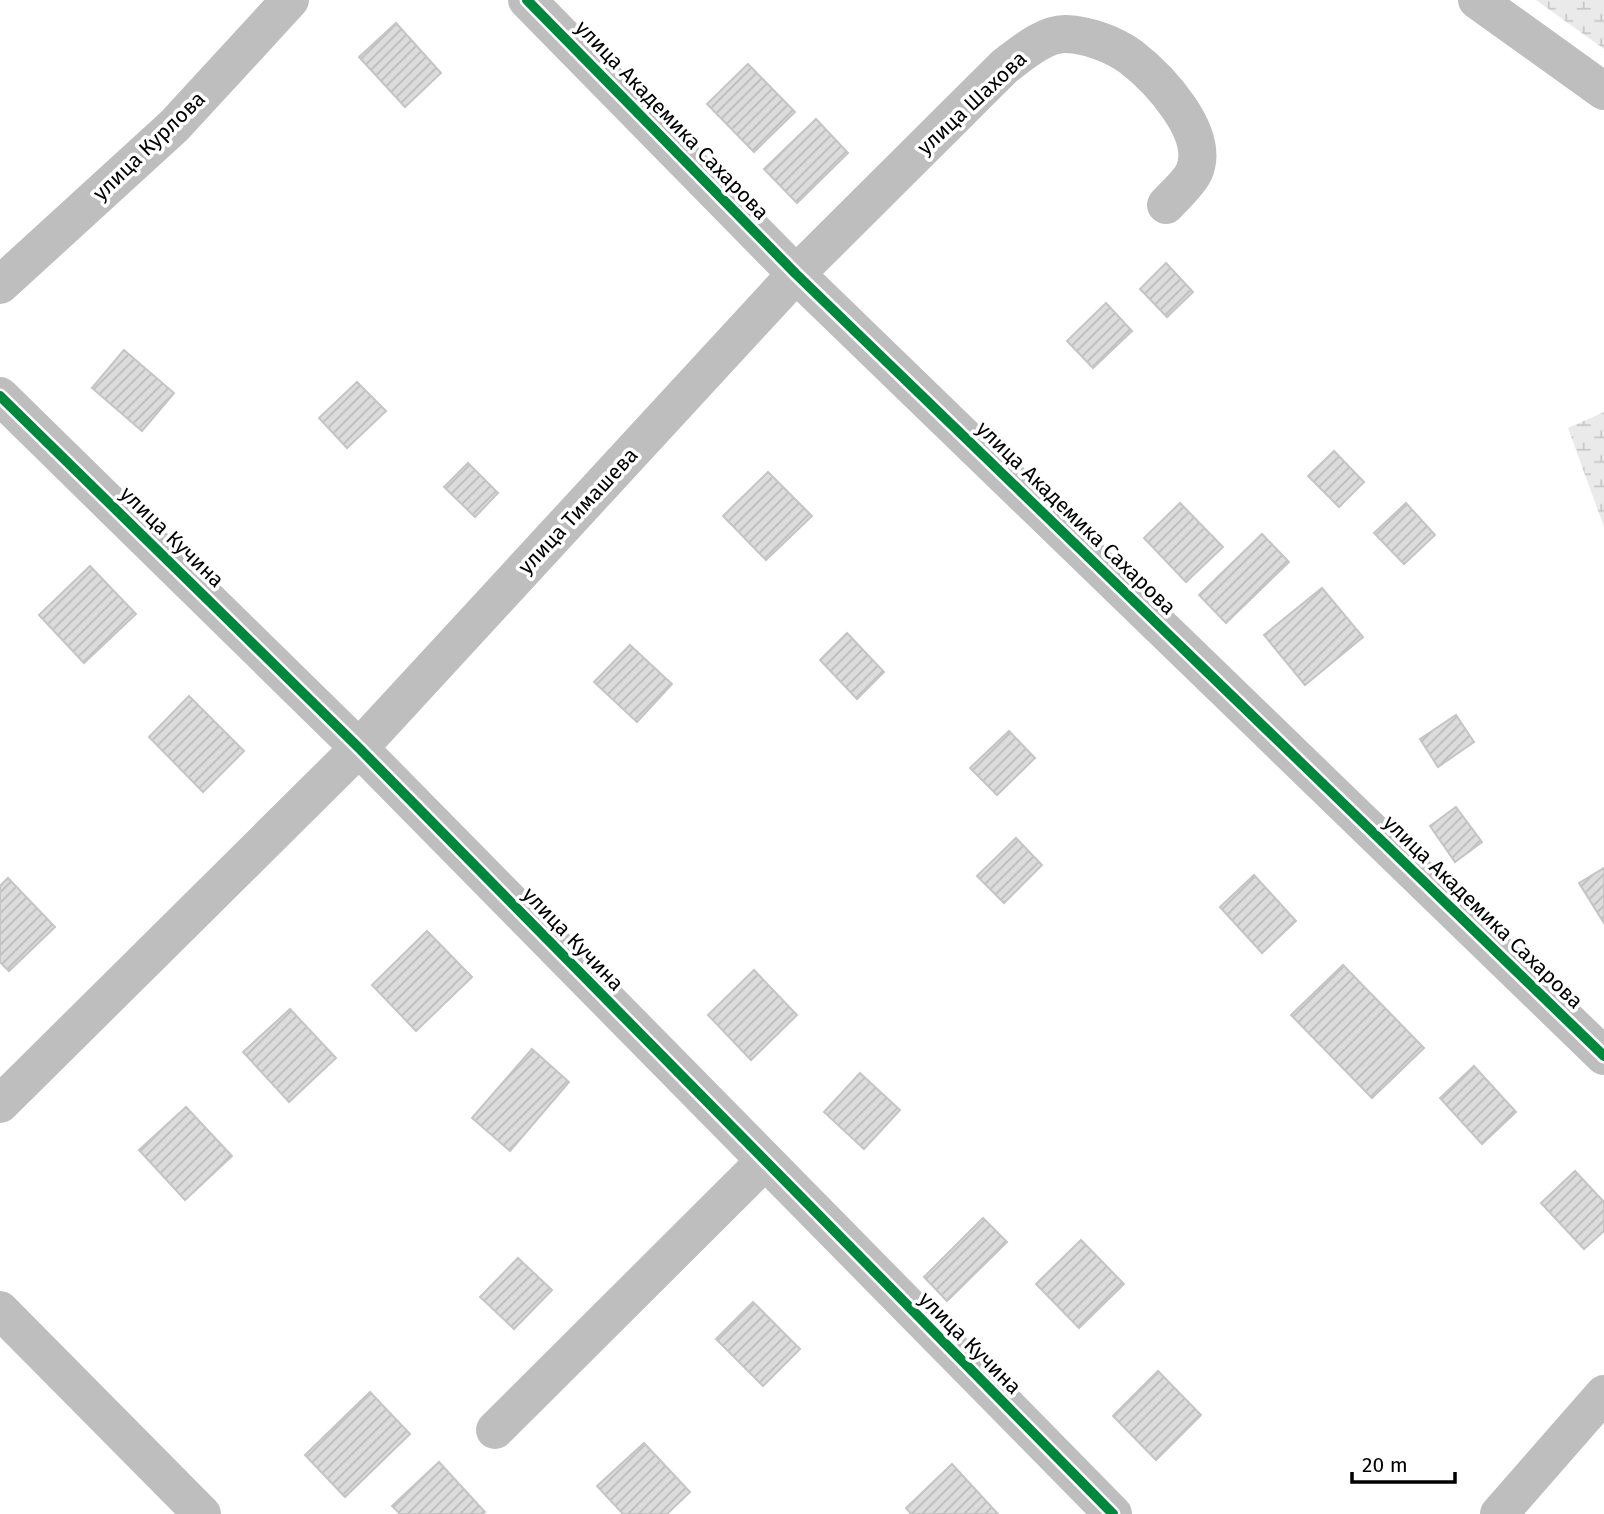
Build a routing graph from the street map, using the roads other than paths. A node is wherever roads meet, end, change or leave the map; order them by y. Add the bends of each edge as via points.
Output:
1 (290, 0) edge
2 (527, 0) edge
3 (1477, 0) edge
4 (1604, 91) edge
5 (1167, 205) dead end
6 (796, 274) junction
7 (0, 285) edge
8 (0, 396) edge
9 (359, 748) junction
10 (1604, 1056) edge
11 (0, 1104) edge
12 (764, 1162) junction
13 (0, 1310) edge
14 (1604, 1394) edge
15 (495, 1430) dead end
16 (202, 1514) edge
17 (1113, 1514) edge
18 (1499, 1514) edge

1 - 7 street, улица Курлова via 174,126
2 - 6 street, улица Академика Сахарова
3 - 4 street
5 - 6 street, улица Шахова via 1195,172 1197,147 1186,116 1129,56 1097,40 1063,34 1032,46 1005,66
6 - 9 street, улица Тимашева
6 - 10 street, улица Академика Сахарова
8 - 9 street, улица Кучина
9 - 11 street, улица Тимашева
9 - 12 street, улица Кучина
12 - 15 street
12 - 17 street, улица Кучина
13 - 16 street
14 - 18 street

